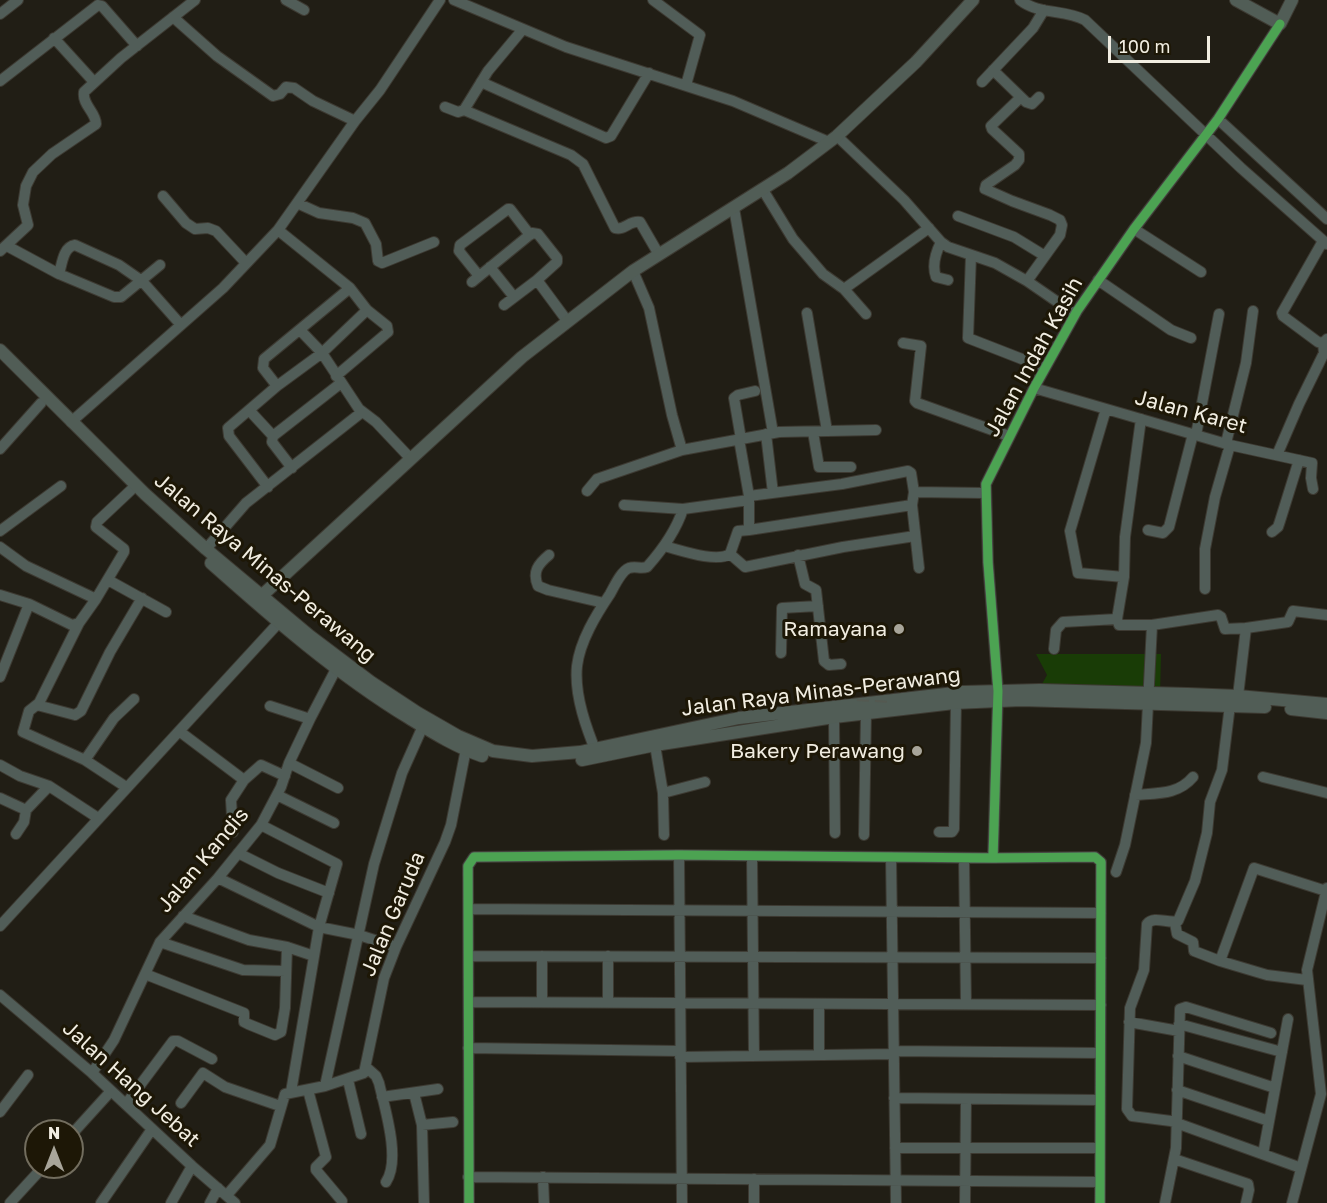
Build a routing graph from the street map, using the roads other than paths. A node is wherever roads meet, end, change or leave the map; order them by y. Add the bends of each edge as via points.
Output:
1 (18, 0) edge
2 (286, 0) edge
3 (440, 0) edge
4 (454, 0) edge
5 (653, 0) edge
6 (973, 0) edge
7 (1020, 0) edge
8 (1236, 0) edge
9 (1292, 0) edge
10 (193, 1) edge
11 (304, 10) dead end
12 (1044, 10) junction
13 (0, 14) edge
14 (173, 17) junction
15 (1280, 24) junction
16 (523, 29) junction
17 (54, 38) junction
18 (137, 46) junction
19 (993, 70) junction
20 (649, 73) junction
21 (0, 81) edge
22 (94, 82) junction
23 (482, 82) junction
24 (982, 82) dead end
25 (686, 85) junction
26 (1020, 98) junction
27 (1039, 98) dead end
28 (445, 107) dead end
29 (464, 110) junction
30 (1218, 119) junction
31 (355, 121) junction
32 (1207, 135) junction
33 (833, 139) junction
34 (763, 190) junction
35 (164, 196) dead end
36 (297, 203) junction
37 (734, 208) junction
38 (958, 216) dead end
39 (1327, 218) edge
40 (928, 228) junction
41 (1134, 229) junction
42 (278, 230) junction
43 (1313, 232) junction
44 (530, 235) junction
45 (434, 242) dead end
46 (940, 242) junction
47 (1325, 242) edge
48 (3, 248) edge
49 (658, 253) junction
50 (971, 255) junction
51 (1046, 256) junction
52 (246, 263) junction
53 (160, 265) dead end
54 (490, 267) junction
55 (633, 271) junction
56 (1201, 272) dead end
57 (59, 274) junction
58 (537, 280) junction
59 (948, 280) dead end
60 (1098, 280) junction
61 (142, 281) junction
62 (1027, 281) junction
63 (350, 288) junction
64 (844, 289) junction
65 (514, 297) junction
66 (504, 305) dead end
67 (367, 310) junction
68 (1253, 312) dead end
69 (807, 313) dead end
70 (866, 314) dead end
71 (1075, 314) junction
72 (1219, 314) dead end
73 (568, 322) junction
74 (181, 326) junction
75 (300, 330) junction
76 (1191, 338) dead end
77 (1325, 341) edge
78 (903, 343) dead end
79 (0, 350) edge
80 (322, 353) junction
81 (0, 361) edge
82 (1045, 368) junction
83 (338, 379) junction
84 (277, 386) junction
85 (1034, 388) junction
86 (755, 391) dead end
87 (41, 402) junction
88 (1106, 409) junction
89 (249, 410) junction
90 (362, 412) junction
91 (1141, 419) junction
92 (71, 422) junction
93 (876, 430) dead end
94 (827, 431) junction
95 (813, 432) junction
96 (769, 434) junction
97 (1195, 434) junction
98 (273, 436) junction
99 (1009, 436) junction
100 (740, 439) junction
101 (1228, 444) junction
102 (0, 449) edge
103 (682, 450) junction
104 (1277, 455) junction
105 (411, 459) junction
106 (1299, 460) junction
107 (851, 466) dead end
108 (292, 468) junction
109 (61, 486) dead end
110 (268, 487) junction
111 (1313, 489) dead end
112 (131, 490) junction
113 (587, 491) dead end
114 (914, 492) junction
115 (773, 493) junction
116 (985, 493) junction
117 (749, 498) junction
118 (624, 505) dead end
119 (912, 505) junction
120 (683, 509) junction
121 (749, 530) junction
122 (1148, 530) dead end
123 (0, 531) edge
124 (1272, 532) dead end
125 (915, 536) junction
126 (664, 546) junction
127 (0, 547) edge
128 (206, 549) junction
129 (730, 554) junction
130 (549, 555) dead end
131 (798, 555) junction
132 (919, 568) dead end
133 (1124, 577) junction
134 (108, 580) junction
135 (1205, 589) dead end
136 (96, 598) junction
137 (142, 598) junction
138 (259, 598) junction
139 (2, 599) edge
140 (604, 603) junction
141 (29, 604) junction
142 (818, 606) junction
143 (166, 612) dead end
144 (1327, 615) edge
145 (282, 619) junction
146 (1117, 619) junction
147 (79, 623) junction
148 (1152, 626) junction
149 (1246, 628) junction
150 (1054, 649) dead end
151 (780, 653) dead end
152 (841, 664) dead end
153 (336, 669) junction
154 (0, 677) edge
155 (998, 695) junction
156 (134, 699) dead end
157 (1149, 699) junction
158 (1234, 700) junction
159 (956, 702) junction
160 (1327, 704) edge
161 (36, 705) junction
162 (270, 706) dead end
163 (866, 713) junction
164 (1327, 713) edge
165 (834, 717) junction
166 (310, 719) junction
167 (423, 726) junction
168 (179, 731) junction
169 (655, 745) junction
170 (466, 749) junction
171 (596, 753) junction
172 (85, 760) junction
173 (289, 764) junction
174 (0, 765) edge
175 (285, 776) junction
176 (1193, 777) dead end
177 (1263, 777) dead end
178 (244, 780) junction
179 (705, 782) dead end
180 (49, 786) junction
181 (126, 787) junction
182 (338, 788) dead end
183 (663, 793) junction
184 (1327, 793) edge
185 (277, 795) junction
186 (1134, 795) junction
187 (0, 798) edge
188 (26, 810) junction
189 (98, 818) junction
190 (334, 823) dead end
191 (261, 825) junction
192 (232, 832) dead end
193 (939, 832) dead end
194 (835, 833) dead end
195 (16, 834) dead end
196 (664, 835) dead end
197 (864, 835) dead end
198 (238, 853) junction
199 (679, 855) junction
200 (752, 855) junction
201 (891, 857) junction
202 (964, 858) junction
203 (993, 858) junction
204 (1116, 872) dead end
205 (218, 878) junction
206 (329, 893) junction
207 (1326, 894) edge
208 (469, 909) junction
209 (680, 909) junction
210 (753, 909) junction
211 (892, 910) junction
212 (964, 911) junction
213 (1101, 913) junction
214 (183, 916) junction
215 (2, 919) edge
216 (1175, 922) junction
217 (320, 927) junction
218 (359, 935) junction
219 (160, 942) junction
220 (287, 947) junction
221 (396, 947) junction
222 (314, 956) junction
223 (469, 956) junction
224 (542, 956) junction
225 (608, 956) junction
226 (681, 956) junction
227 (753, 957) junction
228 (893, 957) junction
229 (965, 958) junction
230 (1101, 958) junction
231 (1220, 961) junction
232 (286, 970) junction
233 (145, 974) junction
234 (1307, 980) junction
235 (0, 995) edge
236 (469, 1002) junction
237 (542, 1002) junction
238 (608, 1002) junction
239 (681, 1003) junction
240 (754, 1003) junction
241 (819, 1004) junction
242 (894, 1004) junction
243 (966, 1005) junction
244 (1101, 1005) junction
245 (1288, 1019) dead end
246 (1129, 1022) junction
247 (1179, 1027) junction
248 (1271, 1033) dead end
249 (1321, 1040) edge
250 (468, 1048) junction
251 (1282, 1052) junction
252 (894, 1053) junction
253 (1100, 1053) junction
254 (680, 1054) junction
255 (819, 1055) junction
256 (754, 1056) junction
257 (1178, 1056) junction
258 (212, 1059) dead end
259 (366, 1068) junction
260 (92, 1073) junction
261 (28, 1075) dead end
262 (348, 1080) junction
263 (325, 1086) junction
264 (1275, 1088) junction
265 (438, 1089) dead end
266 (308, 1090) junction
267 (1177, 1090) junction
268 (111, 1091) junction
269 (291, 1092) junction
270 (414, 1093) junction
271 (382, 1097) junction
272 (894, 1098) junction
273 (966, 1099) junction
274 (1100, 1100) junction
275 (181, 1103) dead end
276 (126, 1104) junction
277 (280, 1106) junction
278 (0, 1112) edge
279 (1269, 1120) junction
280 (84, 1121) edge
281 (453, 1122) dead end
282 (1177, 1124) junction
283 (422, 1125) junction
284 (152, 1129) junction
285 (361, 1134) dead end
286 (895, 1148) junction
287 (966, 1148) junction
288 (1100, 1148) junction
289 (1263, 1154) junction
290 (1174, 1159) junction
291 (192, 1166) junction
292 (1301, 1168) junction
293 (468, 1177) junction
294 (543, 1177) junction
295 (682, 1178) junction
296 (32, 1179) edge
297 (754, 1179) junction
298 (386, 1182) dead end
299 (895, 1182) junction
300 (964, 1182) junction
301 (1100, 1182) junction
302 (218, 1188) junction
303 (231, 1199) edge
304 (341, 1202) edge
305 (10, 1203) edge
306 (101, 1203) edge
307 (171, 1203) edge
308 (210, 1203) edge
309 (424, 1203) edge
310 (469, 1203) edge
311 (543, 1203) edge
312 (682, 1203) edge
313 (754, 1203) edge
314 (896, 1203) edge
315 (965, 1203) edge
316 (1100, 1203) edge
317 (1165, 1203) edge
318 (1246, 1203) edge
319 (1292, 1203) edge

1 - 13 street
2 - 11 street
3 - 31 street
4 - 16 street
5 - 25 street via 700,35
6 - 33 main road via 916,62
7 - 12 street
8 - 15 main road
9 - 15 main road
10 - 14 street
12 - 19 street via 1033,28
12 - 32 street via 1085,20
14 - 18 street
14 - 31 street via 217,56 273,96 286,87 294,88
15 - 30 street, Jalan Indah Kasih
16 - 20 street
16 - 23 street
17 - 18 street via 94,7 102,6
17 - 21 street
17 - 22 street
18 - 22 street
19 - 24 street
19 - 26 street
20 - 23 street via 611,136 606,138
20 - 25 street
22 - 48 street via 83,99 96,124 33,172 23,205 28,225
23 - 29 street
25 - 33 street
26 - 27 street via 1032,104
26 - 51 street via 992,126 1019,154 1019,160 985,189 1060,220 1060,235
28 - 29 street
29 - 49 street via 571,155 583,164 615,228 640,222
30 - 32 street, Jalan Indah Kasih
30 - 39 street
31 - 36 street
32 - 41 street, Jalan Indah Kasih
32 - 43 street
33 - 34 main road
33 - 40 street via 904,200
34 - 37 main road
34 - 64 street via 793,239 823,274
35 - 52 street via 186,223 195,229 216,231
36 - 42 street
36 - 45 street via 319,213 364,223 382,263
37 - 49 main road
37 - 96 street
38 - 51 street via 1014,237
39 - 43 street
40 - 46 street
40 - 64 street
41 - 56 street
41 - 60 street, Jalan Indah Kasih
42 - 52 street
42 - 63 street
43 - 47 street
44 - 54 street
44 - 54 street via 508,209 460,245 459,251 475,279
44 - 58 street via 538,234 557,258
46 - 50 street
46 - 59 street via 934,274
47 - 77 street via 1282,313 1318,342
48 - 57 street
49 - 55 main road
50 - 62 street
50 - 82 street via 968,338
51 - 62 street
52 - 74 street
53 - 61 street
54 - 65 street
55 - 73 main road
55 - 103 street via 649,308
57 - 61 street via 117,297
57 - 61 street via 67,248 75,245 119,265
58 - 65 street
58 - 73 street
60 - 71 street, Jalan Indah Kasih
60 - 76 street via 1171,330
61 - 74 street
62 - 71 street
63 - 67 street
63 - 75 street
64 - 70 street
65 - 66 street
67 - 80 street
67 - 83 street via 387,326 388,332
68 - 101 street
69 - 94 street
71 - 82 street, Jalan Indah Kasih
72 - 97 street
73 - 105 main road via 522,357
74 - 92 street
75 - 80 street
75 - 84 street via 262,362 262,368
77 - 104 street via 1324,353
78 - 99 street via 921,346 916,402
79 - 92 main road, Jalan Raya Minas-Perawang
80 - 83 street
80 - 84 street
81 - 87 main road, Jalan Raya Minas-Perawang
82 - 85 street, Jalan Indah Kasih
83 - 90 street
83 - 98 street
84 - 89 street
85 - 88 street, Jalan Karet
85 - 99 street, Jalan Indah Kasih
86 - 100 street via 734,398
87 - 102 street
87 - 112 main road, Jalan Raya Minas-Perawang
88 - 91 street, Jalan Karet
88 - 133 street via 1070,538 1078,573
89 - 98 street
89 - 110 street via 228,432
90 - 105 street
90 - 108 street
91 - 97 street, Jalan Karet
91 - 133 street via 1125,537
92 - 128 main road, Jalan Raya Minas-Perawang
93 - 94 street
94 - 95 street
95 - 96 street
95 - 107 street via 819,467
96 - 100 street
96 - 115 street
97 - 101 street, Jalan Karet
97 - 122 street via 1169,527 1162,533
98 - 108 street via 272,442
99 - 116 street, Jalan Indah Kasih
100 - 103 street
100 - 117 street
101 - 104 street, Jalan Karet
101 - 135 street via 1205,549
103 - 113 street via 597,479
104 - 106 street, Jalan Karet
105 - 138 main road
106 - 111 street via 1313,464
106 - 124 street via 1278,527
108 - 110 street
109 - 123 street
110 - 128 street via 246,503
112 - 134 street via 97,522 96,527 124,549
112 - 138 main road, Jalan Raya Minas-Perawang
114 - 115 street via 908,471
114 - 116 street
114 - 119 street
115 - 117 street
116 - 155 street, Jalan Indah Kasih
117 - 120 street
117 - 121 street
118 - 120 street
119 - 121 street
119 - 125 street
120 - 126 street
121 - 129 street via 738,531
125 - 131 street
125 - 132 street
126 - 129 street via 720,558
126 - 140 street via 647,567 626,570
127 - 136 street via 26,566
128 - 138 main road, Jalan Raya Minas-Perawang
129 - 131 street via 745,567
130 - 140 street via 535,572 538,586
131 - 142 street via 805,584 816,590
133 - 146 street
134 - 136 street
134 - 137 street
136 - 147 street
137 - 143 street
137 - 161 street via 81,711 75,715
138 - 145 main road, Jalan Raya Minas-Perawang
139 - 141 street
140 - 171 street via 577,667 584,717
141 - 147 street via 72,625
141 - 154 street
142 - 151 street via 782,608
142 - 152 street via 824,661 829,665
144 - 149 street via 1293,611 1288,622
145 - 153 main road, Jalan Raya Minas-Perawang
145 - 168 street
145 - 171 main road, Jalan Raya Minas-Perawang via 418,713 484,749 532,756
146 - 148 street via 1123,626
146 - 150 street via 1062,622 1056,630
147 - 161 street
148 - 149 street via 1218,615 1225,629
148 - 157 street
149 - 158 street
153 - 166 street, Jalan Kandis
153 - 167 main road, Jalan Raya Minas-Perawang
155 - 157 main road, Jalan Raya Minas-Perawang
155 - 159 main road, Jalan Raya Minas-Perawang
155 - 171 main road, Jalan Raya Minas-Perawang via 963,692 739,718
155 - 203 street, Jalan Indah Kasih
156 - 172 street via 114,718
157 - 158 main road, Jalan Raya Minas-Perawang
157 - 186 street via 1146,743
158 - 160 main road, Jalan Raya Minas-Perawang
158 - 164 main road, Jalan Raya Minas-Perawang
158 - 216 street via 1222,770 1210,802 1201,861 1181,917
159 - 163 main road, Jalan Raya Minas-Perawang
159 - 193 street via 954,829
161 - 172 street via 29,711 22,729 25,735
162 - 166 street
163 - 165 main road, Jalan Raya Minas-Perawang
163 - 197 street
165 - 169 main road, Jalan Raya Minas-Perawang
165 - 194 street
166 - 173 street, Jalan Kandis
167 - 170 main road, Jalan Raya Minas-Perawang
167 - 218 street via 390,807
168 - 178 street
168 - 181 street
169 - 171 main road, Jalan Raya Minas-Perawang
169 - 183 street
170 - 171 main road, Jalan Raya Minas-Perawang via 505,761 572,761
170 - 221 street, Jalan Garuda via 445,842
172 - 181 street
173 - 175 street, Jalan Kandis
173 - 182 street
174 - 180 street
175 - 178 street via 261,765
175 - 185 street, Jalan Kandis
176 - 186 street via 1176,791
177 - 184 street
178 - 192 street via 231,800
179 - 183 street
180 - 188 street
180 - 189 street
181 - 189 street
183 - 196 street
185 - 190 street
185 - 191 street, Jalan Kandis
186 - 204 street
187 - 188 street
188 - 195 street
189 - 215 street
191 - 198 street, Jalan Kandis
191 - 206 street via 336,862 338,867
198 - 205 street, Jalan Kandis
198 - 206 street
199 - 200 street
199 - 208 street via 477,856 468,866
199 - 209 street
200 - 201 street
200 - 210 street
201 - 202 street
201 - 211 street
202 - 203 street
202 - 212 street
203 - 213 street via 1097,858 1101,867
205 - 214 street, Jalan Kandis
205 - 217 street
206 - 217 street
207 - 231 street via 1254,868
207 - 234 street
208 - 209 street
208 - 223 street
209 - 210 street
209 - 226 street
210 - 211 street
210 - 227 street
211 - 212 street
211 - 228 street
212 - 213 street
212 - 229 street
213 - 230 street
214 - 219 street, Jalan Kandis
214 - 220 street via 249,940
216 - 231 street via 1177,934 1193,942 1194,951
216 - 246 street via 1148,922 1144,970
217 - 218 street
217 - 222 street
218 - 221 street
218 - 263 street
219 - 232 street via 243,970
219 - 233 street, Jalan Kandis
220 - 222 street
220 - 232 street
221 - 259 street, Jalan Garuda via 384,978
222 - 269 street
223 - 224 street
223 - 236 street
224 - 225 street
224 - 237 street
225 - 226 street
225 - 238 street
226 - 227 street
226 - 239 street
227 - 228 street
227 - 240 street
228 - 229 street
228 - 242 street
229 - 230 street
229 - 243 street
230 - 244 street
231 - 234 street via 1267,975
232 - 233 street via 284,1022 281,1032 275,1035 245,1023 244,1013
233 - 260 street, Jalan Kandis via 114,1040
234 - 249 street
235 - 260 street, Jalan Hang Jebat
236 - 237 street
236 - 250 street
237 - 238 street
238 - 239 street
239 - 240 street
239 - 254 street
240 - 241 street
240 - 256 street
241 - 242 street
241 - 255 street
242 - 243 street
242 - 252 street
243 - 244 street
244 - 253 street
245 - 251 street
246 - 247 street
246 - 282 street via 1128,1113
247 - 248 street via 1183,1006
247 - 251 street
247 - 257 street
249 - 292 street via 1321,1094
250 - 254 street
250 - 293 street
251 - 264 street
252 - 253 street
252 - 255 street
252 - 272 street
253 - 274 street
254 - 256 street
254 - 295 street
255 - 256 street
257 - 264 street
257 - 267 street
258 - 276 street via 173,1041
259 - 262 street via 364,1073
259 - 271 street via 376,1076
260 - 268 street, Jalan Hang Jebat
261 - 278 street
262 - 263 street
262 - 285 street
263 - 266 street
264 - 279 street
265 - 270 street
266 - 269 street
266 - 304 street via 326,1157 316,1170
267 - 279 street
267 - 282 street
268 - 276 street, Jalan Hang Jebat
268 - 280 street
269 - 277 street
270 - 271 street
270 - 283 street
271 - 298 street via 392,1145 391,1171
272 - 273 street
272 - 286 street
273 - 274 street
273 - 287 street
274 - 288 street
275 - 277 street via 203,1073 225,1087
276 - 284 street, Jalan Hang Jebat
277 - 303 street via 270,1145
279 - 289 street
281 - 283 street
282 - 289 street
282 - 290 street
283 - 309 street
284 - 291 street, Jalan Hang Jebat
284 - 306 street
286 - 287 street
286 - 299 street
287 - 288 street
287 - 300 street
288 - 301 street
289 - 292 street
290 - 317 street
290 - 318 street via 1248,1184
291 - 302 street, Jalan Hang Jebat
291 - 307 street
292 - 319 street
293 - 294 street
293 - 310 street
294 - 295 street
294 - 311 street
295 - 297 street
295 - 312 street
296 - 305 street
297 - 299 street
297 - 313 street
299 - 300 street
299 - 314 street
300 - 301 street
300 - 315 street
301 - 316 street
302 - 303 street, Jalan Hang Jebat
302 - 308 street

